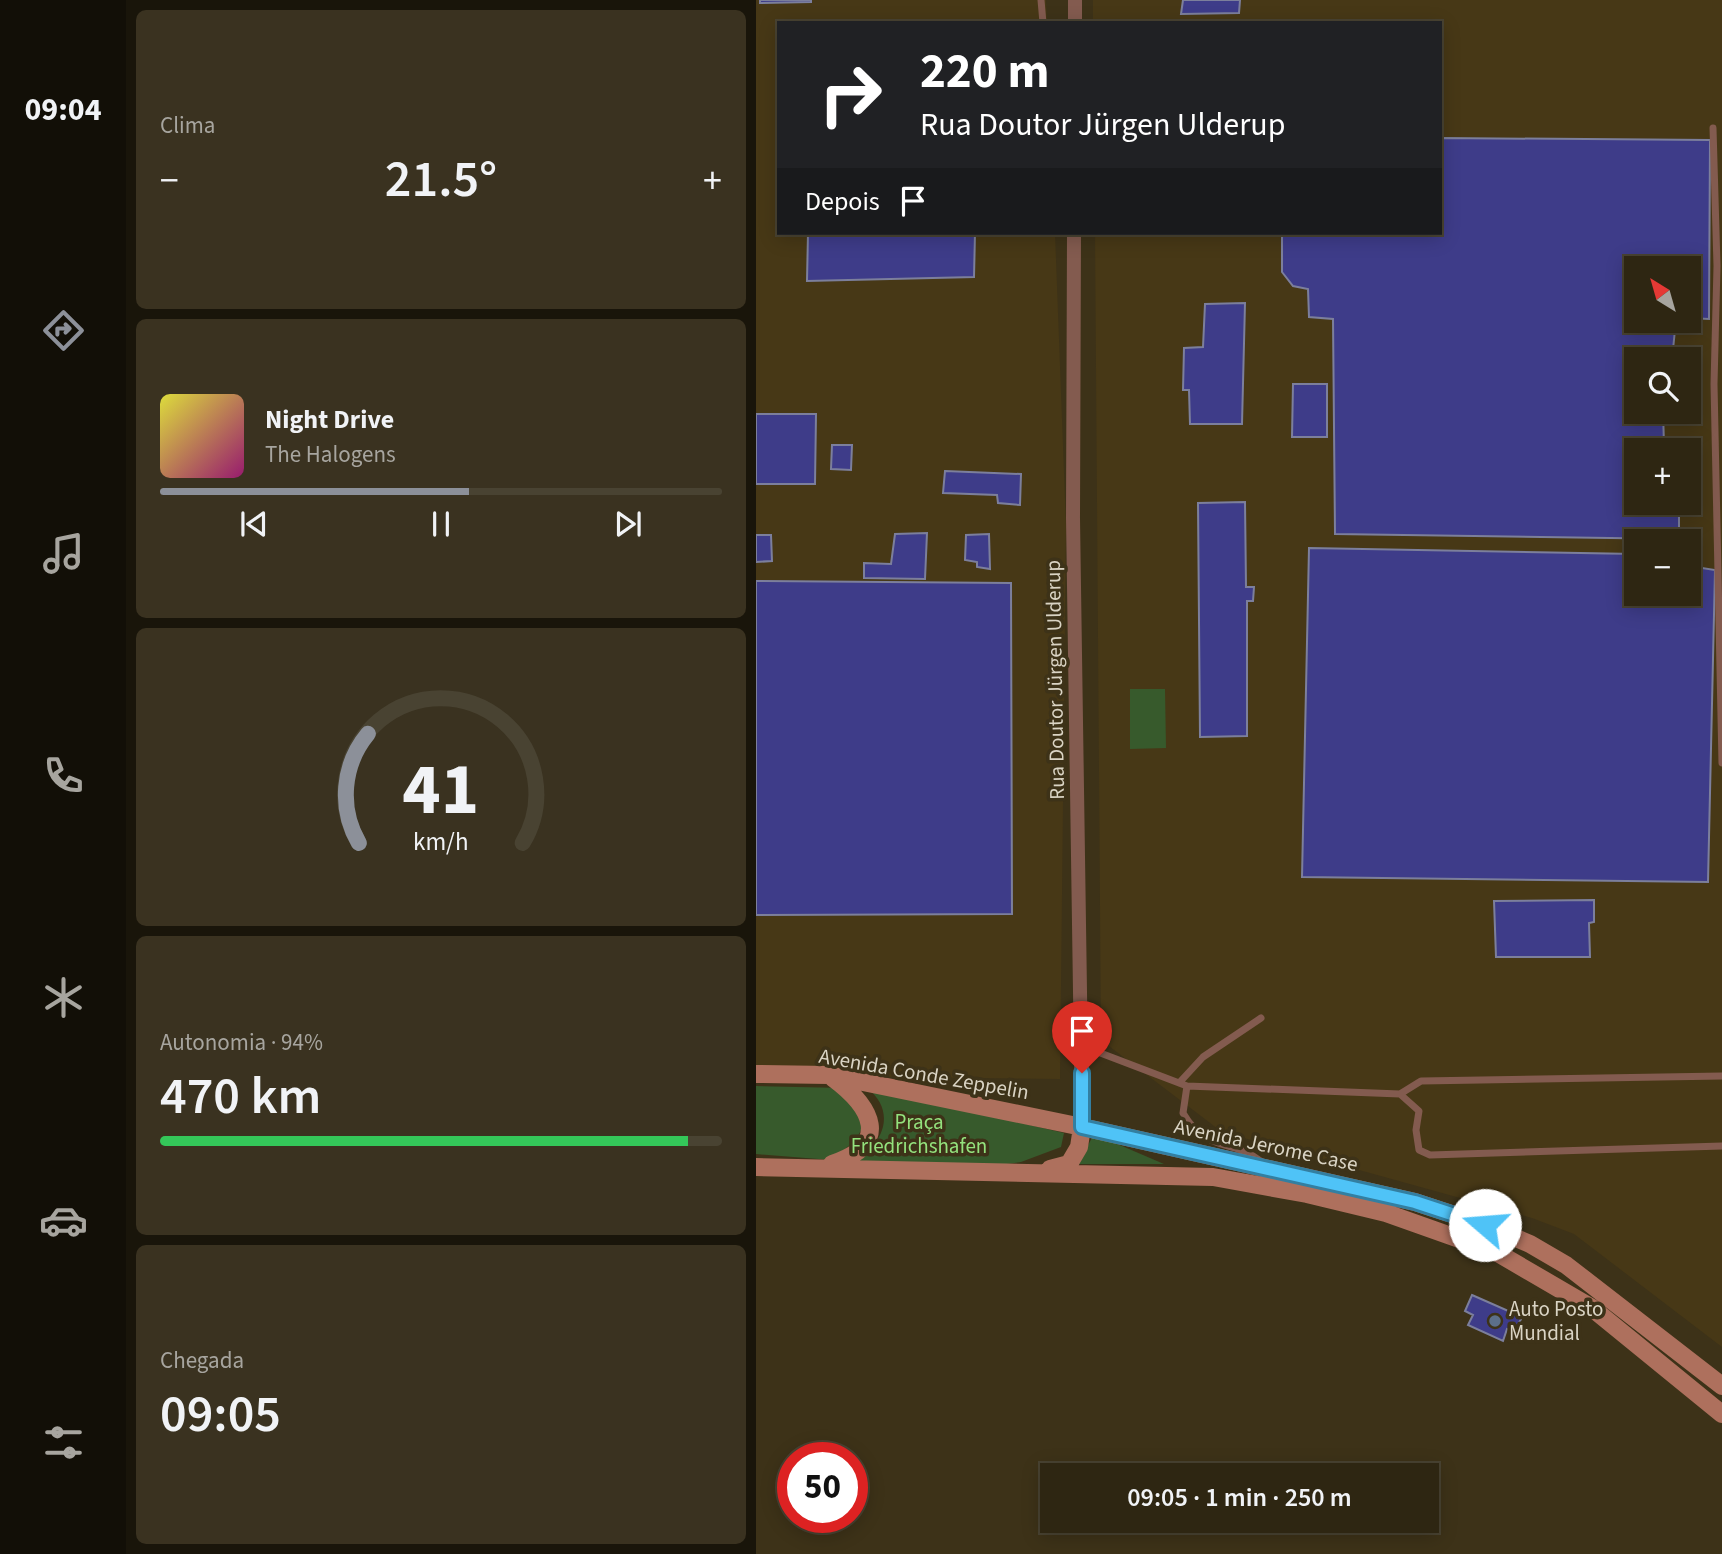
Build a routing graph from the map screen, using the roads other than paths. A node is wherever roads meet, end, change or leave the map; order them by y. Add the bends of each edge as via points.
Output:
1 (1041, 0) edge
2 (1075, 0) edge
3 (1043, 21) edge
4 (1075, 21) edge
5 (1713, 128) dead end
6 (1718, 149) edge
7 (1074, 235) edge
8 (1722, 763) edge
9 (1261, 1018) dead end
10 (1082, 1046) junction
11 (756, 1074) edge
12 (829, 1075) junction
13 (1722, 1076) edge
14 (1183, 1084) junction
15 (1400, 1094) junction
16 (1082, 1127) junction
17 (1722, 1146) edge
18 (756, 1167) edge
19 (822, 1168) junction
20 (1270, 1169) junction
21 (1034, 1174) junction
22 (1722, 1386) edge
23 (1722, 1414) edge

1 - 3 lane
2 - 4 street
5 - 6 lane
6 - 8 lane via 1714,384
7 - 10 street, Rua Doutor Jürgen Ulderup via 1073,518
9 - 14 lane via 1203,1057
10 - 14 lane
10 - 16 street, Rua Doutor Jürgen Ulderup
11 - 12 main road, Avenida Conde Zeppelin
12 - 16 main road, Avenida Conde Zeppelin
12 - 19 main road via 865,1107 871,1124 867,1141 850,1158
13 - 15 lane via 1421,1080
14 - 15 lane
14 - 20 lane via 1182,1114 1193,1132 1212,1143 1251,1153
15 - 17 lane via 1419,1111 1419,1150 1430,1154
16 - 20 main road, Avenida Jerome Case
16 - 21 main road via 1080,1147 1069,1164
18 - 19 main road
19 - 21 main road
20 - 22 main road, Avenida Jerome Case via 1415,1202 1530,1244 1566,1265
21 - 23 main road, Avenida Jerome Case via 1213,1177 1386,1213 1496,1252 1592,1308

